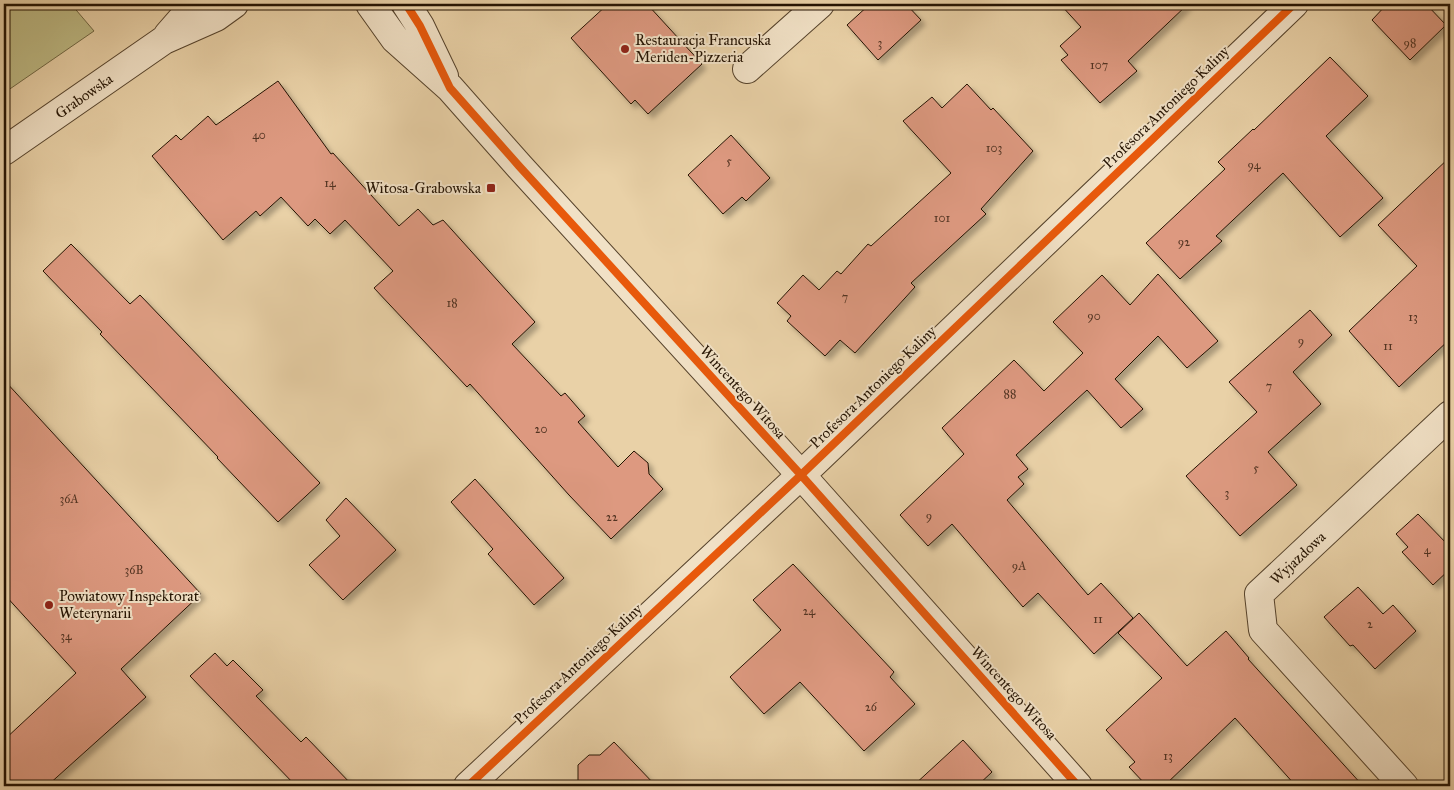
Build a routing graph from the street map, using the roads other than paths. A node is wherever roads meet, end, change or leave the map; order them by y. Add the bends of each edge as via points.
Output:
1 (195, 4) edge
2 (234, 4) edge
3 (370, 4) edge
4 (406, 4) edge
5 (820, 4) edge
6 (1294, 4) edge
7 (164, 40) junction
8 (748, 69) dead end
9 (450, 88) junction
10 (4, 151) edge
11 (1450, 415) edge
12 (800, 475) junction
13 (468, 786) edge
14 (1078, 786) edge
15 (1404, 786) edge

1 - 7 street, Grabowska
2 - 7 street, Grabowska via 216,18
3 - 9 street, Wincentego Witosa via 395,39
4 - 9 street, Wincentego Witosa
5 - 8 street
6 - 12 street, Profesora Antoniego Kaliny
7 - 10 street, Grabowska
9 - 12 street, Wincentego Witosa
11 - 15 street, Wyjazdowa via 1259,594 1263,630
12 - 13 street, Profesora Antoniego Kaliny
12 - 14 street, Wincentego Witosa

